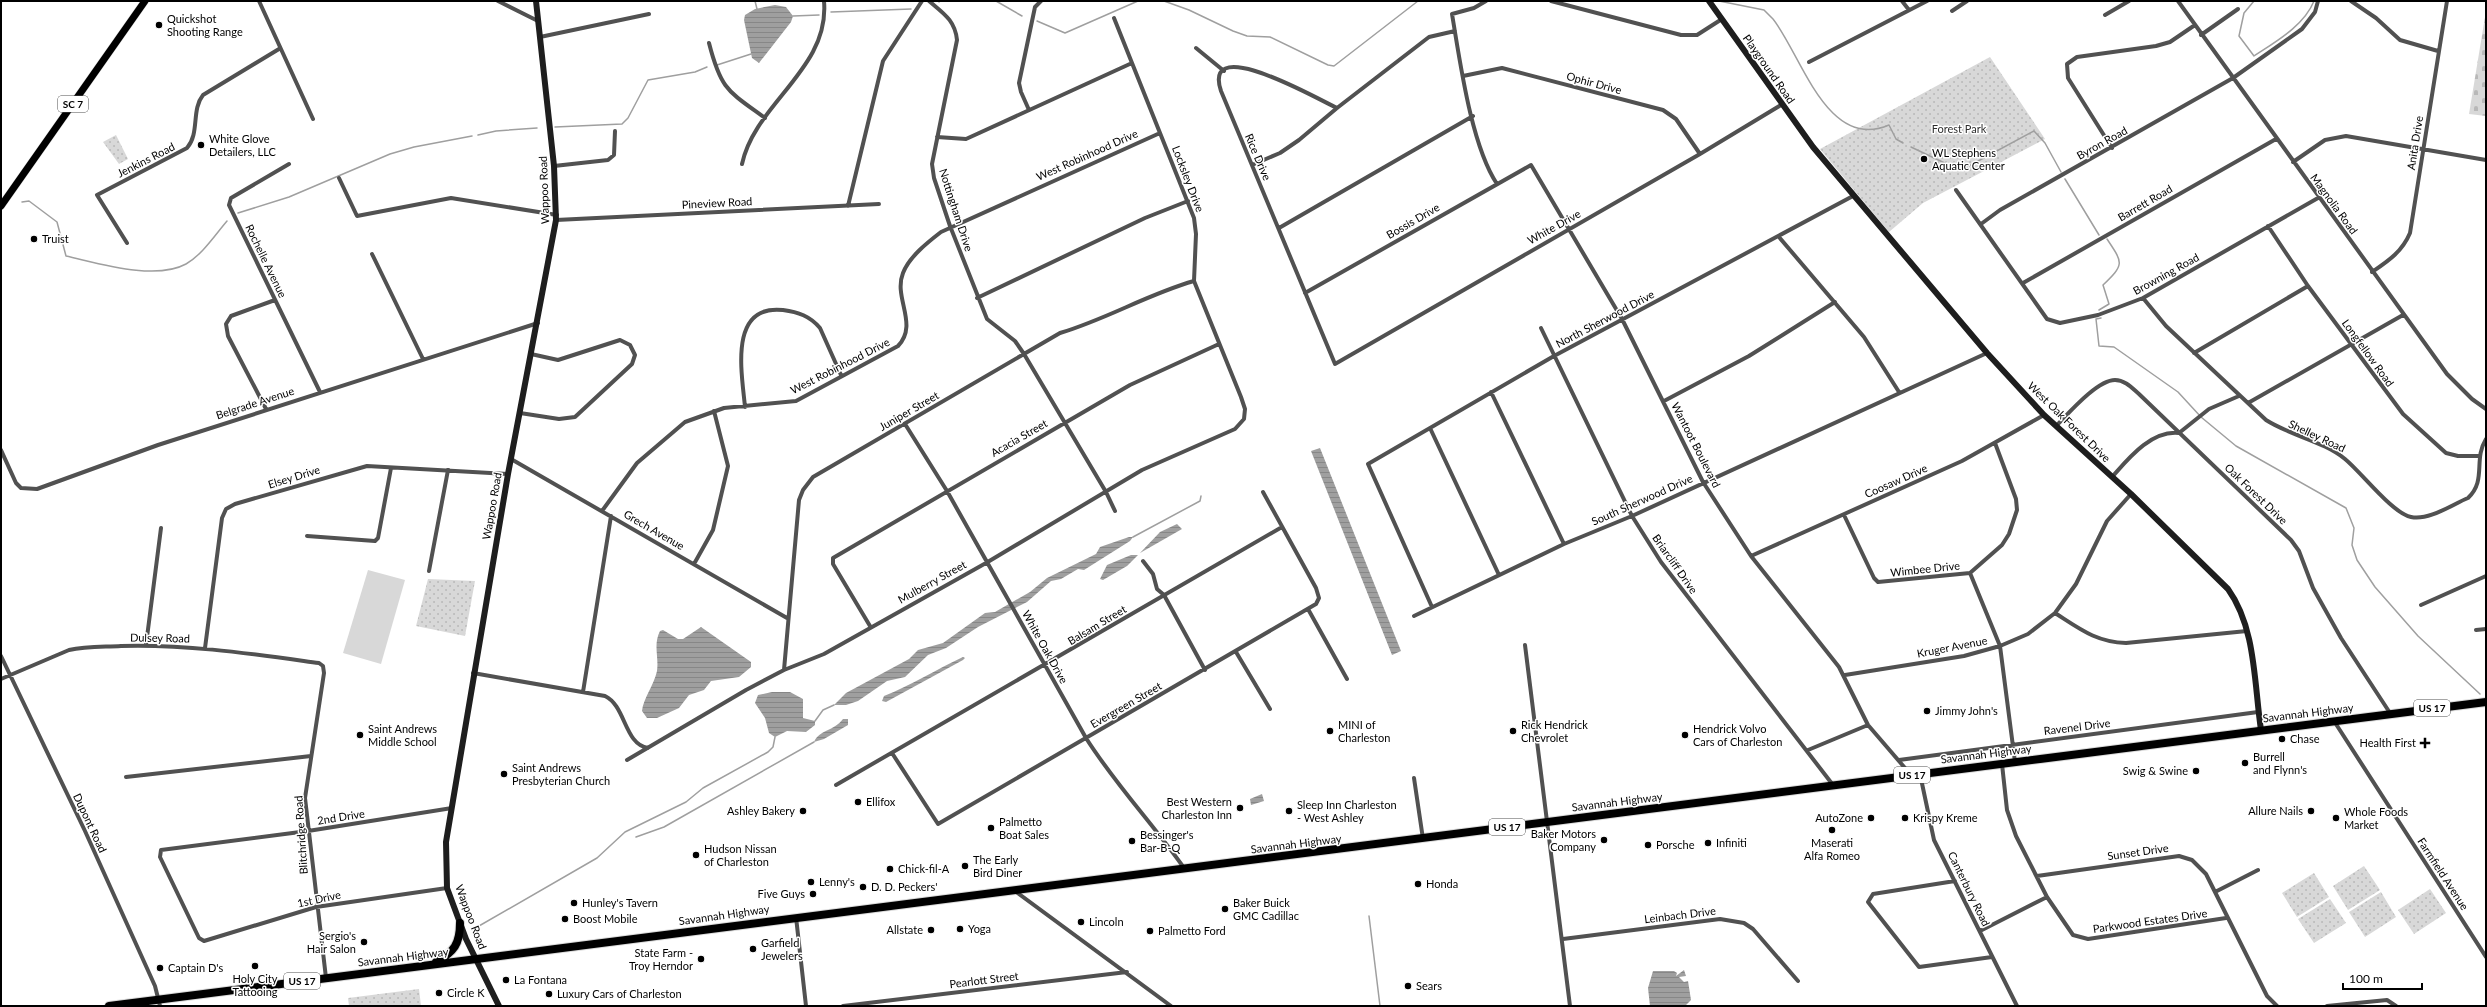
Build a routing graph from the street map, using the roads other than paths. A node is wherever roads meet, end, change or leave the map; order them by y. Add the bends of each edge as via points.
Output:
1 (144, 1) edge
2 (259, 1) edge
3 (498, 1) edge
4 (536, 1) edge
5 (824, 1) edge
6 (922, 1) edge
7 (928, 1) edge
8 (1042, 1) edge
9 (1486, 1) edge
10 (1551, 1) edge
11 (1709, 1) edge
12 (1902, 1) edge
13 (1927, 1) edge
14 (1967, 1) edge
15 (2129, 1) edge
16 (2178, 1) edge
17 (2318, 1) edge
18 (2351, 1) edge
19 (2448, 1) edge
20 (2238, 9) dead end
21 (1909, 10) junction
22 (1952, 11) dead end
23 (649, 14) dead end
24 (2105, 14) dead end
25 (1114, 18) dead end
26 (1722, 19) junction
27 (538, 21) junction
28 (2195, 25) junction
29 (1455, 31) junction
30 (2202, 34) junction
31 (540, 37) junction
32 (709, 43) dead end
33 (1196, 48) dead end
34 (279, 49) junction
35 (2438, 51) junction
36 (1809, 62) dead end
37 (1132, 63) junction
38 (1224, 71) junction
39 (1463, 76) junction
40 (2233, 78) junction
41 (1781, 104) junction
42 (1337, 108) junction
43 (1029, 110) junction
44 (1473, 116) junction
45 (766, 118) junction
46 (313, 119) dead end
47 (615, 131) dead end
48 (1160, 133) junction
49 (937, 137) junction
50 (2276, 139) junction
51 (1813, 147) joint
52 (2112, 148) junction
53 (2424, 149) junction
54 (1700, 154) junction
55 (2486, 160) edge
56 (2293, 162) junction
57 (289, 164) dead end
58 (742, 164) dead end
59 (1252, 165) junction
60 (554, 166) junction
61 (1531, 166) joint
62 (339, 178) dead end
63 (1497, 184) junction
64 (1956, 190) dead end
65 (1853, 196) junction
66 (2318, 198) junction
67 (1188, 201) junction
68 (879, 204) dead end
69 (1, 206) edge
70 (848, 206) junction
71 (556, 218) junction
72 (1981, 224) junction
73 (950, 226) junction
74 (2268, 226) junction
75 (1279, 228) junction
76 (1568, 230) junction
77 (1779, 236) junction
78 (127, 243) dead end
79 (372, 254) dead end
80 (2372, 272) junction
81 (1194, 280) junction
82 (2023, 283) junction
83 (2308, 286) junction
84 (1305, 293) junction
85 (977, 298) junction
86 (2143, 298) junction
87 (275, 300) junction
88 (1835, 302) junction
89 (2403, 315) junction
90 (1622, 319) junction
91 (538, 324) junction
92 (1541, 328) dead end
93 (1219, 344) junction
94 (2351, 345) junction
95 (1987, 353) junction
96 (2194, 353) junction
97 (531, 354) junction
98 (1024, 354) junction
99 (1554, 356) junction
100 (423, 359) junction
101 (1335, 364) joint
102 (841, 375) junction
103 (320, 392) junction
104 (1491, 392) junction
105 (1899, 392) junction
106 (2239, 396) junction
107 (1664, 401) junction
108 (2248, 403) junction
109 (745, 406) junction
110 (266, 409) junction
111 (2486, 409) edge
112 (714, 411) junction
113 (520, 413) junction
114 (2044, 415) junction
115 (1244, 419) joint
116 (1065, 422) junction
117 (904, 424) junction
118 (2056, 426) junction
119 (1430, 428) junction
120 (2179, 433) junction
121 (2486, 439) edge
122 (1995, 443) junction
123 (1, 450) edge
124 (2480, 456) junction
125 (511, 459) junction
126 (391, 468) junction
127 (448, 470) junction
128 (508, 474) junction
129 (2112, 478) junction
130 (1703, 482) junction
131 (947, 491) junction
132 (1106, 492) junction
133 (1263, 492) dead end
134 (2131, 494) junction
135 (602, 511) junction
136 (1115, 511) dead end
137 (1844, 515) junction
138 (611, 516) junction
139 (1632, 516) junction
140 (1282, 527) junction
141 (161, 528) dead end
142 (307, 536) dead end
143 (1564, 544) junction
144 (1751, 556) junction
145 (1143, 561) dead end
146 (986, 563) junction
147 (694, 564) junction
148 (429, 571) dead end
149 (1970, 573) junction
150 (1499, 575) junction
151 (2486, 576) edge
152 (1164, 595) junction
153 (2421, 605) dead end
154 (1432, 607) junction
155 (1308, 609) junction
156 (2055, 613) junction
157 (1414, 616) dead end
158 (787, 618) junction
159 (870, 626) junction
160 (2486, 629) edge
161 (2248, 630) junction
162 (2476, 630) dead end
163 (146, 645) junction
164 (1525, 645) dead end
165 (2000, 646) junction
166 (205, 648) junction
167 (1236, 652) junction
168 (1, 656) edge
169 (323, 666) joint
170 (1045, 666) junction
171 (784, 670) junction
172 (1205, 670) junction
173 (473, 673) junction
174 (10, 675) junction
175 (1845, 675) junction
176 (1347, 678) dead end
177 (1, 679) edge
178 (583, 692) junction
179 (2486, 702) edge
180 (1270, 709) dead end
181 (2258, 712) junction
182 (2390, 713) junction
183 (2333, 721) junction
184 (1868, 725) junction
185 (2261, 730) junction
186 (1086, 738) junction
187 (2012, 744) junction
188 (648, 748) junction
189 (1808, 750) junction
190 (892, 753) junction
191 (311, 756) junction
192 (627, 760) dead end
193 (1899, 760) junction
194 (2015, 762) junction
195 (2002, 763) junction
196 (1920, 774) junction
197 (1911, 775) junction
198 (126, 777) dead end
199 (1414, 778) dead end
200 (836, 785) dead end
201 (1833, 786) junction
202 (452, 808) junction
203 (1547, 822) junction
204 (308, 831) junction
205 (1423, 839) junction
206 (1184, 868) junction
207 (2258, 870) dead end
208 (2037, 876) junction
209 (1955, 881) junction
210 (447, 888) junction
211 (1015, 890) junction
212 (2215, 892) junction
213 (2047, 897) junction
214 (316, 907) junction
215 (796, 917) junction
216 (2226, 918) junction
217 (460, 923) junction
218 (1980, 931) junction
219 (199, 938) joint
220 (1563, 939) junction
221 (1992, 957) junction
222 (2486, 957) edge
223 (476, 958) junction
224 (432, 964) junction
225 (1127, 972) junction
226 (326, 978) junction
227 (1798, 981) dead end
228 (159, 1003) edge
229 (109, 1006) edge
230 (498, 1006) edge
231 (806, 1006) edge
232 (843, 1006) edge
233 (1171, 1006) edge
234 (1570, 1006) edge
235 (2017, 1006) edge
236 (2277, 1006) edge
237 (2327, 1006) edge
238 (2396, 1006) edge

1 - 69 main road, SC 7
2 - 34 street
3 - 27 street
4 - 27 main road, Wappoo Road
5 - 45 street via 825,13 820,40
6 - 70 street via 883,61
7 - 49 street, Nottingham Drive via 950,18 957,40
8 - 43 street via 1035,7 1020,71 1021,92
9 - 29 street via 1474,8 1452,14
10 - 26 street via 1681,35 1697,35
11 - 26 main road, Playground Road
12 - 21 street
13 - 21 street
14 - 22 street
15 - 24 street
16 - 28 street, Magnolia Road
17 - 40 street via 2315,12 2302,29
18 - 35 street via 2376,18 2400,40
19 - 35 street, Anita Drive
20 - 30 street
21 - 36 street
23 - 31 street
25 - 37 street, Locksley Drive
26 - 41 main road, Playground Road
27 - 31 main road, Wappoo Road
28 - 30 street, Magnolia Road
28 - 52 street via 2170,42 2077,57 2066,64 2068,78
29 - 39 street
29 - 42 street via 1429,38
30 - 40 street, Magnolia Road
31 - 60 main road, Wappoo Road
32 - 45 street via 715,69 725,87
33 - 38 street
34 - 46 street
34 - 78 street, Jenkins Road via 201,96 193,139 187,148 97,195
35 - 53 street, Anita Drive
37 - 43 street
37 - 48 street, Locksley Drive
38 - 42 street via 1235,66 1252,68
38 - 59 street, Rice Drive via 1219,78 1219,85
39 - 44 street
39 - 54 street, Ophir Drive via 1502,68 1663,110 1676,119
40 - 50 street, Magnolia Road
40 - 52 street, Byron Road
41 - 51 main road, Playground Road
41 - 54 street, White Drive
42 - 59 street via 1290,147
43 - 49 street via 966,139
44 - 63 street via 1484,159
44 - 75 street
45 - 58 street via 751,138
47 - 60 street via 614,155 608,160
48 - 67 street, Locksley Drive
48 - 73 street, West Robinhood Drive
49 - 73 street, Nottingham Drive via 933,171
50 - 56 street, Magnolia Road
50 - 82 street, Barrett Road
51 - 65 main road, West Oak Forest Drive
52 - 72 street, Byron Road via 2000,210
53 - 55 street
53 - 56 street via 2346,136 2333,137
53 - 80 street, Anita Drive via 2410,233 2404,246 2395,256
54 - 76 street, White Drive
56 - 66 street, Magnolia Road
57 - 87 street, Rochelle Avenue via 230,200 229,206
59 - 75 street, Rice Drive
60 - 71 main road, Wappoo Road
61 - 63 street, Bossis Drive
61 - 76 street, Wantoot Boulevard
62 - 71 street, Pineview Road via 357,216 451,198
63 - 84 street, Bossis Drive
64 - 72 street, Browning Road
65 - 77 street, North Sherwood Drive
65 - 95 main road, West Oak Forest Drive
66 - 74 street, Browning Road
66 - 80 street, Magnolia Road
67 - 81 street, Locksley Drive via 1196,234
67 - 85 street via 1145,218
68 - 70 street, Pineview Road
70 - 71 street, Pineview Road
71 - 91 main road, Wappoo Road
72 - 82 street, Browning Road
73 - 85 street, Nottingham Drive
73 - 102 street, West Robinhood Drive via 930,240 903,273 901,288 907,325 903,340 892,351
74 - 83 street, Longfellow Road
74 - 86 street, Browning Road
75 - 84 street, Rice Drive
76 - 90 street, Wantoot Boulevard
76 - 101 street, White Drive
77 - 88 street
77 - 90 street, North Sherwood Drive
79 - 100 street
80 - 89 street, Magnolia Road
81 - 93 street, Locksley Drive
81 - 98 street, Juniper Street via 1165,289 1093,323 1060,333
82 - 86 street, Browning Road via 2047,319 2060,323 2098,315
83 - 94 street, Longfellow Road
83 - 96 street
84 - 101 street, Rice Drive
85 - 98 street, Nottingham Drive via 987,319 1015,341
86 - 96 street, Shelley Road via 2166,326
87 - 103 street, Rochelle Avenue
87 - 110 street via 231,316 226,324 228,336
88 - 105 street via 1864,337
88 - 107 street via 1749,356
89 - 94 street
89 - 111 street, Magnolia Road via 2447,374
90 - 99 street, North Sherwood Drive
90 - 107 street, Wantoot Boulevard
91 - 97 main road, Wappoo Road
91 - 100 street, Belgrade Avenue
92 - 99 street, Briarcliff Drive
93 - 115 street, Locksley Drive via 1241,397 1245,410
93 - 116 street, Acacia Street via 1130,385
94 - 108 street
94 - 124 street, Longfellow Road via 2391,401 2427,438 2452,456
95 - 105 street, South Sherwood Drive
95 - 114 main road, West Oak Forest Drive
96 - 106 street, Shelley Road
97 - 113 main road, Wappoo Road
97 - 113 street via 558,360 620,340 630,345 635,355 632,364 575,417 559,419
98 - 116 street, Nottingham Drive
98 - 117 street, Juniper Street
99 - 104 street, North Sherwood Drive
99 - 139 street, Briarcliff Drive
100 - 103 street, Belgrade Avenue
102 - 109 street, West Robinhood Drive via 796,401
102 - 109 street via 815,321 796,312 780,310 762,313 748,326 741,343
103 - 110 street, Belgrade Avenue
104 - 119 street, North Sherwood Drive
104 - 143 street
105 - 130 street, South Sherwood Drive
106 - 108 street, Shelley Road
106 - 120 street via 2209,409
107 - 130 street, Wantoot Boulevard
108 - 124 street, Shelley Road via 2280,429 2339,455 2396,509 2410,517 2422,517 2468,498 2474,493 2480,481
109 - 112 street, West Robinhood Drive
110 - 123 street, Belgrade Avenue via 37,489 21,488 16,483
112 - 135 street, West Robinhood Drive via 685,422 637,463
112 - 147 street via 726,454 727,472 714,530
113 - 125 main road, Wappoo Road
114 - 118 main road, West Oak Forest Drive
114 - 122 street, Coosaw Drive
115 - 132 street, Mulberry Street via 1236,429 1142,470
116 - 131 street, Acacia Street
116 - 132 street, Nottingham Drive
117 - 131 street, White Oak Drive
117 - 158 street, Juniper Street via 813,477 803,490 799,500
118 - 120 street, Oak Forest Drive via 2102,384 2114,380 2126,383
118 - 129 main road, West Oak Forest Drive
119 - 150 street
119 - 154 street, North Sherwood Drive via 1368,464
120 - 129 street via 2171,432 2137,449
120 - 182 street, Oak Forest Drive via 2291,540 2299,551 2313,588 2341,638
121 - 124 street, Shelley Road
122 - 137 street, Coosaw Drive via 1962,462
122 - 149 street, Wimbee Drive via 2016,498 2017,510 2009,534 2002,545
125 - 128 main road, Wappoo Road
125 - 135 street, Grech Avenue
126 - 127 street, Elsey Drive
126 - 142 street via 378,538 375,541
126 - 166 street, Elsey Drive via 358,467 235,504 226,509 222,518
127 - 128 street, Elsey Drive
127 - 148 street
128 - 173 main road, Wappoo Road
129 - 134 main road, West Oak Forest Drive
130 - 139 street, South Sherwood Drive
130 - 144 street, Wantoot Boulevard
131 - 146 street, White Oak Drive
131 - 159 street, Acacia Street via 833,558 833,564
132 - 136 street, Nottingham Drive
132 - 146 street, Mulberry Street
133 - 140 street
134 - 156 street, Kruger Avenue via 2107,521 2076,584
134 - 161 main road, West Oak Forest Drive via 2228,589 2240,605
135 - 138 street, Grech Avenue
137 - 144 street, Coosaw Drive
137 - 149 street, Wimbee Drive via 1878,582
138 - 147 street, Grech Avenue
138 - 178 street
139 - 143 street, South Sherwood Drive
139 - 189 street, Briarcliff Drive via 1661,562
140 - 152 street, Balsam Street
140 - 155 street, Evergreen Street via 1319,598 1316,604
141 - 163 street
143 - 150 street, South Sherwood Drive
144 - 175 street, Wantoot Boulevard
145 - 152 street via 1153,574 1157,589
146 - 159 street, Mulberry Street
146 - 170 street, White Oak Drive
147 - 158 street, Grech Avenue
149 - 165 street
150 - 154 street, South Sherwood Drive
151 - 153 street
152 - 170 street, Balsam Street
152 - 172 street
154 - 157 street, South Sherwood Drive
155 - 167 street, Evergreen Street
155 - 176 street
156 - 161 street via 2095,639 2111,643
156 - 165 street, Kruger Avenue via 2028,634
158 - 171 street, Juniper Street
159 - 171 street, Mulberry Street via 824,654
160 - 162 street
161 - 181 main road, West Oak Forest Drive
163 - 166 street, Dulsey Road
163 - 174 street, Dulsey Road via 74,649
164 - 203 street
165 - 175 street, Kruger Avenue via 1964,656
165 - 187 street
166 - 169 street, Dulsey Road via 319,663
167 - 172 street, Evergreen Street
167 - 180 street
168 - 174 street, Dupont Road
169 - 191 street, Blitchridge Road
170 - 186 street, White Oak Drive
170 - 190 street, Balsam Street
171 - 188 street, Mulberry Street
172 - 186 street, Evergreen Street
173 - 178 street
173 - 202 main road, Wappoo Road
174 - 177 street, Dulsey Road
174 - 228 street, Dupont Road via 85,831 155,986
175 - 184 street, Wantoot Boulevard
178 - 188 street via 605,696 616,703 637,743
179 - 182 highway, Savannah Highway / US 17
181 - 185 main road, West Oak Forest Drive
181 - 187 street, Ravenel Drive
182 - 183 highway, Savannah Highway / US 17
183 - 185 highway, Savannah Highway / US 17
183 - 222 street, Farmfield Avenue
184 - 189 street
184 - 193 street, Wantoot Boulevard
185 - 194 highway, Savannah Highway / US 17
186 - 190 street, Evergreen Street via 938,824
186 - 206 street, White Oak Drive via 1103,765
187 - 193 street, Ravenel Drive
187 - 194 street
188 - 192 street, Mulberry Street
189 - 201 street, Briarcliff Drive
190 - 200 street, Balsam Street
191 - 198 street
191 - 204 street, Blitchridge Road via 305,798
193 - 197 street, Wantoot Boulevard
194 - 195 highway, Savannah Highway / US 17
195 - 196 highway, Savannah Highway / US 17
195 - 208 street, Parkwood Estates Drive via 2007,810 2011,823
196 - 197 highway, Savannah Highway / US 17
196 - 209 street, Canterbury Road via 1934,840
197 - 201 highway, Savannah Highway / US 17
199 - 205 street
201 - 203 highway, Savannah Highway / US 17
202 - 204 street, 2nd Drive
202 - 210 main road, Wappoo Road via 446,842
203 - 205 highway, Savannah Highway / US 17
203 - 220 street
204 - 214 street, Blitchridge Road
204 - 219 street, 2nd Drive via 161,850 160,857
205 - 206 highway, Savannah Highway / US 17
206 - 211 highway, Savannah Highway / US 17
207 - 212 street
208 - 212 street, Sunset Drive via 2179,856 2192,860 2201,868
208 - 213 street, Parkwood Estates Drive
209 - 218 street, Canterbury Road
209 - 221 street via 1873,894 1868,902 1919,966
210 - 214 street, 1st Drive
210 - 217 main road, Wappoo Road
211 - 215 highway, Savannah Highway / US 17
211 - 225 street
212 - 216 street, Sunset Drive
213 - 216 street, Parkwood Estates Drive via 2073,935 2088,939
213 - 218 street
214 - 219 street, 1st Drive via 212,939 204,941
214 - 226 street, Blitchridge Road
215 - 223 highway, Savannah Highway / US 17
215 - 231 street
216 - 236 street, Sunset Drive via 2267,996
217 - 223 main road, Wappoo Road
217 - 224 highway via 460,936 456,948
218 - 221 street, Canterbury Road
220 - 227 street, Leinbach Drive via 1720,919 1732,920 1753,929
220 - 234 street
221 - 235 street, Canterbury Road
223 - 224 highway, Savannah Highway / US 17
223 - 230 main road, Wappoo Road
224 - 226 highway, Savannah Highway / US 17
225 - 232 street, Pearlott Street
225 - 233 street
226 - 228 highway, Savannah Highway / US 17
228 - 229 highway, Savannah Highway / US 17
237 - 238 street via 2387,1000

